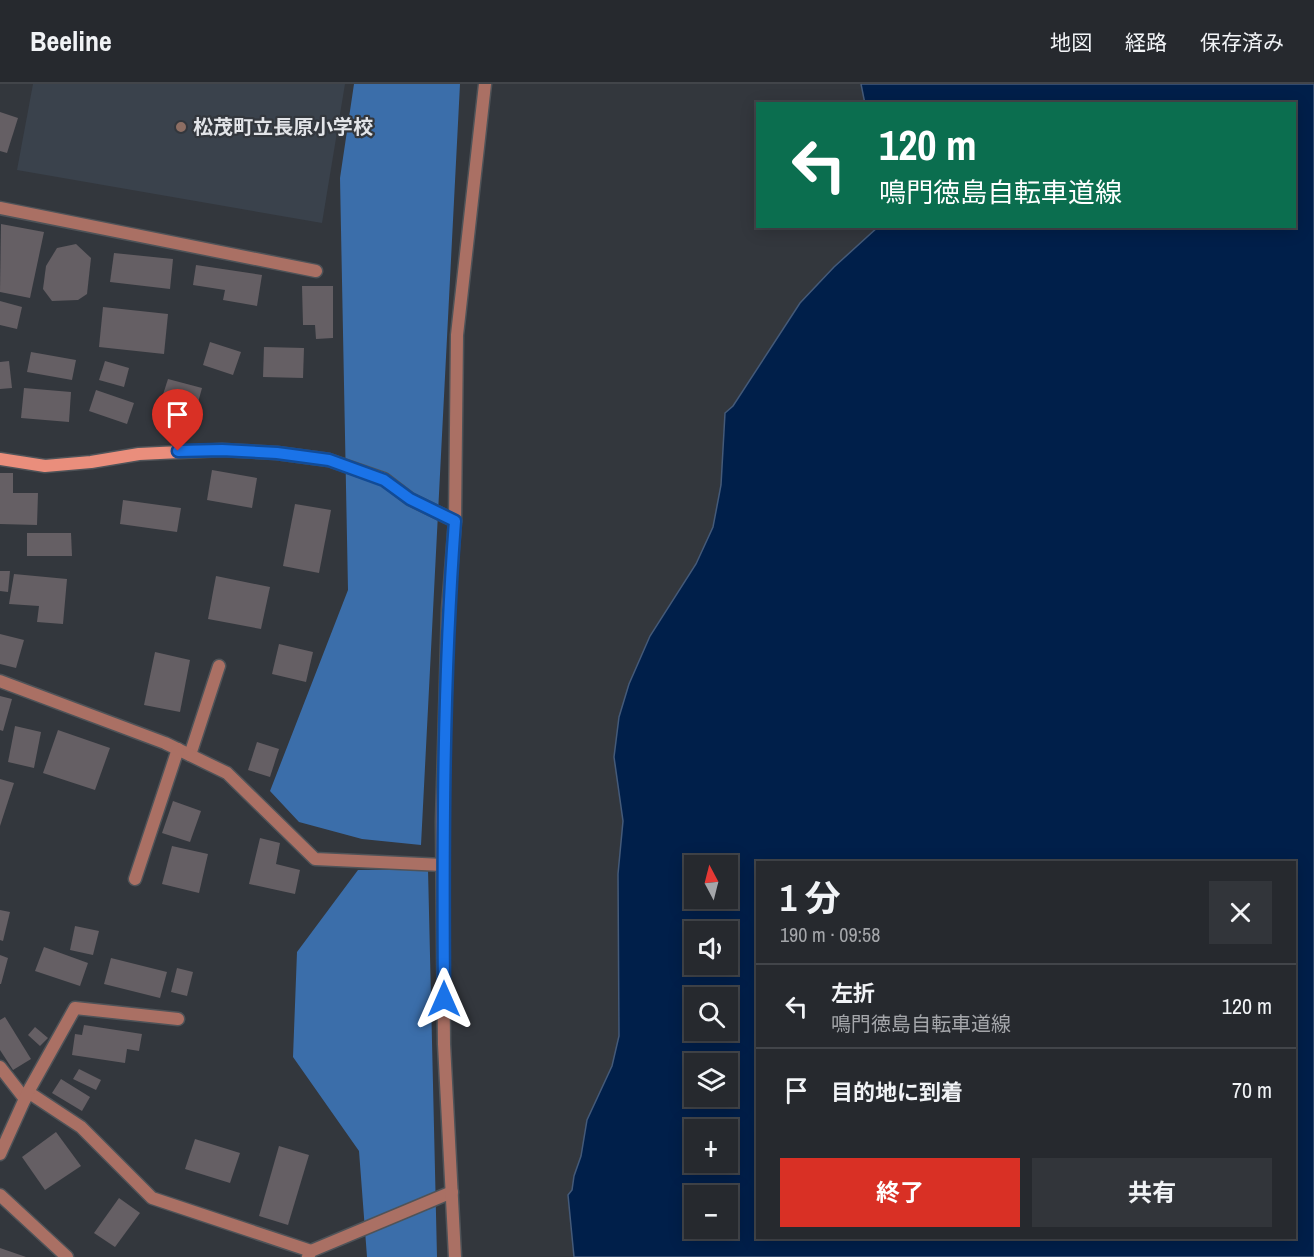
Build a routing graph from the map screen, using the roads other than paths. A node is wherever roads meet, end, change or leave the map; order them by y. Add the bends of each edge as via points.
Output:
1 (485, 84) edge
2 (0, 208) edge
3 (316, 271) dead end
4 (0, 459) edge
5 (455, 521) junction
6 (219, 666) dead end
7 (0, 681) edge
8 (177, 749) junction
9 (190, 755) junction
10 (443, 865) junction
11 (135, 879) dead end
12 (178, 1019) dead end
13 (0, 1067) edge
14 (27, 1095) junction
15 (0, 1154) edge
16 (452, 1192) junction
17 (0, 1195) edge
18 (309, 1254) edge
19 (67, 1257) edge
20 (455, 1257) edge

1 - 5 street via 457,335
2 - 3 street
4 - 5 main road via 45,466 139,453 222,450 329,460 384,480 410,499
5 - 10 street via 448,609
6 - 9 street
7 - 8 street
8 - 9 street
8 - 11 street
9 - 10 street via 227,773 315,859
10 - 16 street via 444,1044
12 - 14 street via 75,1008
13 - 14 street
14 - 15 street
14 - 18 street via 81,1127 152,1198
16 - 18 street
16 - 20 street
17 - 19 street

